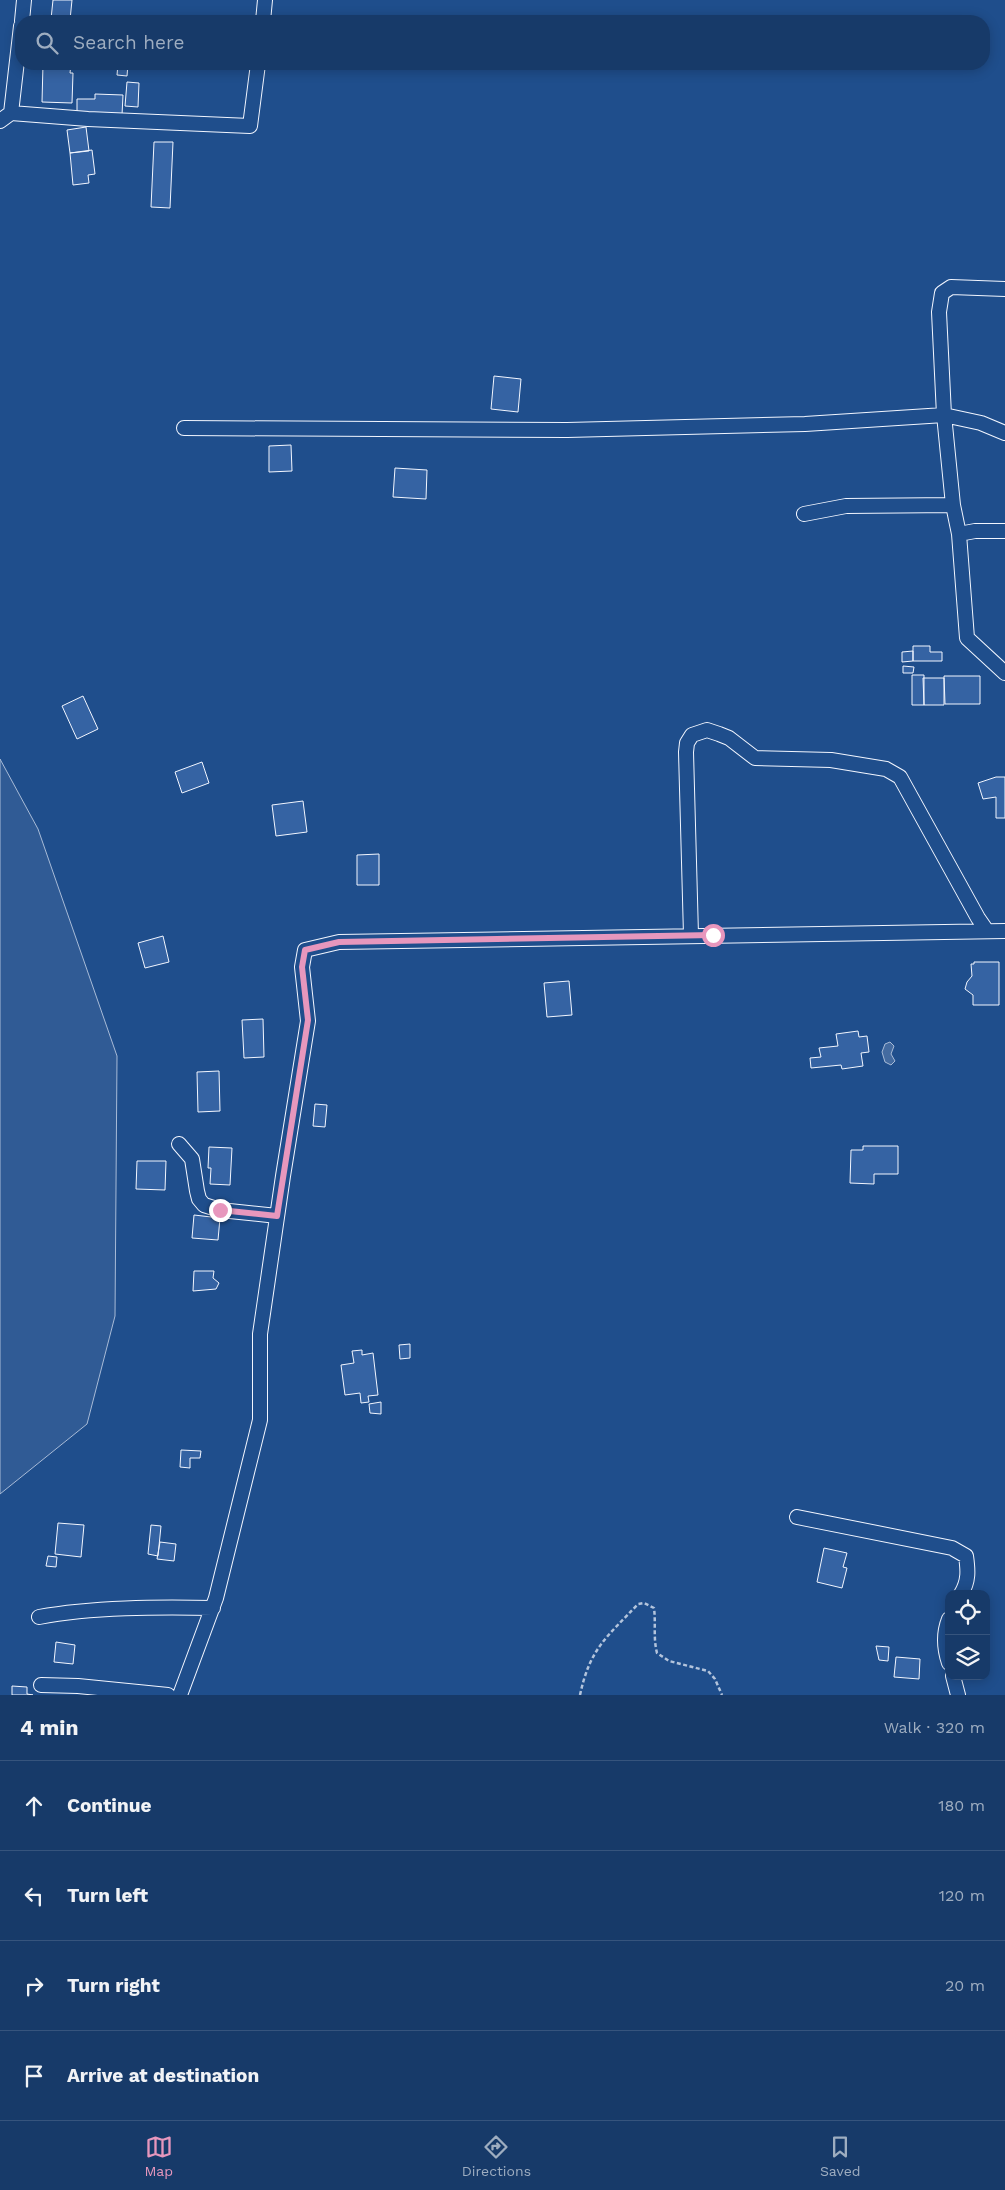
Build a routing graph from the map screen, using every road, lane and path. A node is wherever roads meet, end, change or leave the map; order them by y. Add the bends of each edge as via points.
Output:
1 (24, 0) edge
2 (265, 0) edge
3 (23, 15) edge
4 (264, 15) edge
5 (15, 62) edge
6 (257, 70) edge
7 (6, 117) edge
8 (1005, 289) edge
9 (944, 415) junction
10 (184, 428) dead end
11 (1005, 433) edge
12 (953, 505) junction
13 (804, 514) dead end
14 (1005, 531) edge
15 (959, 534) junction
16 (1005, 673) edge
17 (987, 931) junction
18 (1005, 931) edge
19 (691, 935) junction
20 (179, 1144) dead end
21 (277, 1216) junction
22 (798, 1517) dead end
23 (964, 1590) edge
24 (213, 1608) junction
25 (39, 1617) dead end
26 (954, 1680) edge
27 (41, 1685) dead end
28 (168, 1695) edge
29 (180, 1695) edge
30 (580, 1695) edge
31 (722, 1695) edge
32 (958, 1695) edge

1 - 3 street
2 - 4 street
5 - 7 street
6 - 7 street via 250,126
8 - 9 street via 951,287 942,293 939,312
9 - 10 street via 805,424 567,430
9 - 11 street via 981,423
9 - 12 street
12 - 13 street via 846,506
12 - 15 street
14 - 15 street
15 - 16 street via 967,638
17 - 18 street
17 - 19 street
17 - 19 street via 900,777 886,769 831,760 755,758 729,738 707,730 692,735 686,752
19 - 21 street via 339,942 305,950 302,967 308,1020
20 - 21 street via 192,1159 199,1199 204,1205 220,1210
21 - 24 street via 260,1334 260,1420
22 - 23 street via 952,1548 966,1556 968,1572
24 - 25 street via 65,1612
24 - 29 street
26 - 32 street
27 - 28 street
30 - 31 path via 586,1668 596,1651 612,1630 644,1602 654,1608 653,1638 657,1653 669,1661 708,1671 716,1679

